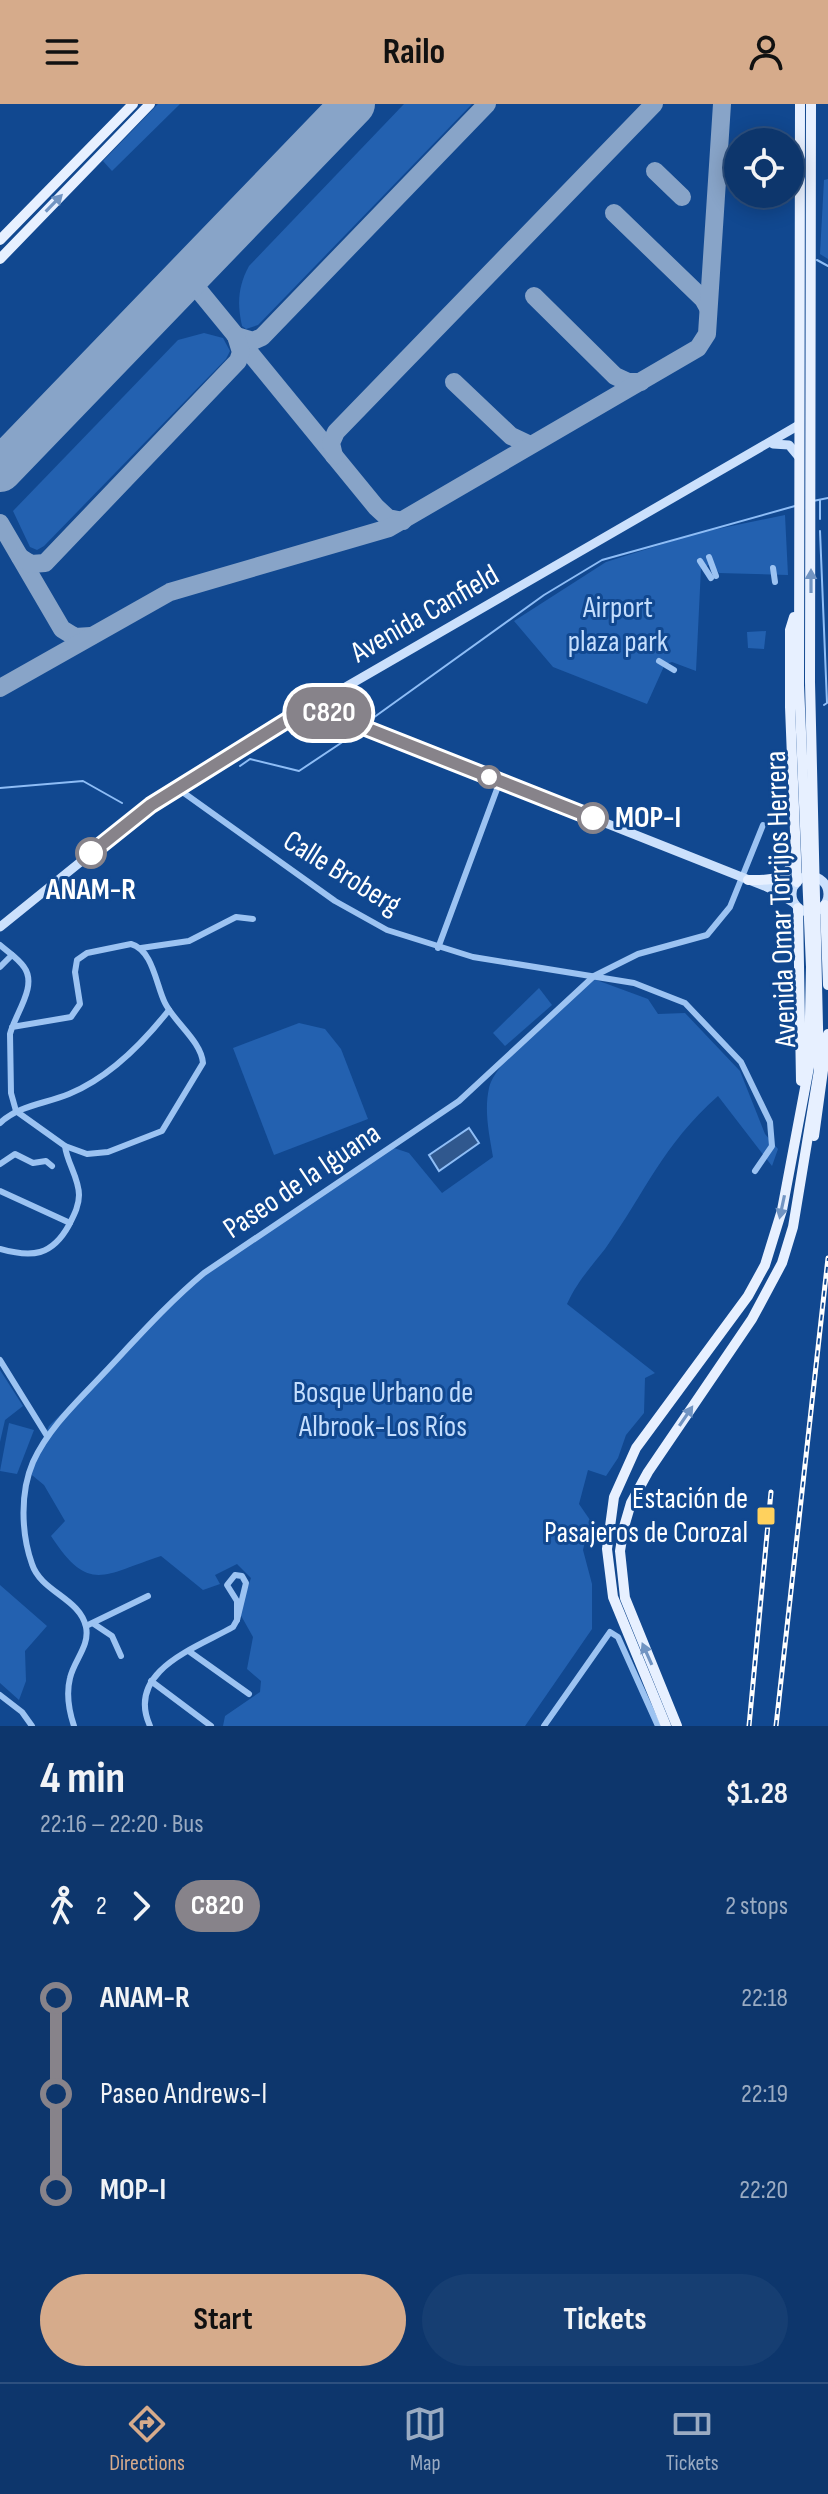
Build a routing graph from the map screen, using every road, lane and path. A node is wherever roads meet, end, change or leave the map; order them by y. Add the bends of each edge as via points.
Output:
1 (133, 104) edge
2 (150, 104) edge
3 (800, 104) edge
4 (811, 104) edge
5 (0, 240) edge
6 (0, 259) edge
7 (799, 425) junction
8 (769, 445) junction
9 (799, 458) junction
10 (804, 481) junction
11 (804, 521) junction
12 (709, 557) dead end
13 (700, 561) dead end
14 (773, 568) dead end
15 (775, 582) dead end
16 (659, 661) dead end
17 (674, 670) dead end
18 (339, 692) junction
19 (310, 706) junction
20 (336, 716) junction
21 (500, 781) junction
22 (177, 788) junction
23 (763, 825) dead end
24 (807, 848) junction
25 (745, 878) junction
26 (796, 884) junction
27 (826, 886) edge
28 (767, 887) junction
29 (826, 904) edge
30 (796, 905) junction
31 (253, 919) dead end
32 (0, 927) edge
33 (813, 936) junction
34 (0, 945) edge
35 (141, 948) junction
36 (438, 948) junction
37 (12, 955) junction
38 (0, 967) edge
39 (594, 976) junction
40 (828, 985) edge
41 (169, 1010) junction
42 (12, 1027) junction
43 (828, 1034) edge
44 (0, 1041) edge
45 (10, 1042) junction
46 (16, 1111) junction
47 (0, 1123) edge
48 (65, 1146) junction
49 (0, 1164) edge
50 (804, 1164) junction
51 (52, 1166) dead end
52 (755, 1171) dead end
53 (0, 1191) edge
54 (70, 1223) junction
55 (0, 1249) edge
56 (0, 1360) edge
57 (47, 1436) junction
58 (148, 1596) dead end
59 (237, 1620) junction
60 (90, 1625) junction
61 (190, 1652) junction
62 (121, 1656) dead end
63 (151, 1681) junction
64 (249, 1694) dead end
65 (0, 1695) edge
66 (32, 1726) edge
67 (74, 1726) edge
68 (150, 1726) edge
69 (211, 1726) edge
70 (544, 1726) edge
71 (658, 1726) edge
72 (666, 1726) edge
73 (677, 1726) edge

1 - 5 main road
6 -> 2 main road
3 - 7 main road, Avenida Omar Torrijos Herrera
4 - 10 main road, Avenida Omar Torrijos Herrera
7 - 8 main road, Avenida Canfield
7 - 9 main road, Avenida Omar Torrijos Herrera
8 - 9 main road via 789,445
8 - 18 main road, Avenida Canfield
9 - 10 main road, Avenida Omar Torrijos Herrera
10 - 11 main road, Avenida Omar Torrijos Herrera
24 -> 11 main road, Avenida Omar Torrijos Herrera via 811,642
11 - 24 main road, Avenida Omar Torrijos Herrera via 798,604
12 - 13 street via 713,577
14 - 15 street
16 - 17 street
18 - 19 main road, Avenida Canfield
18 - 20 main road
19 - 20 main road
19 - 22 main road, Avenida Canfield
20 - 21 main road
21 - 25 main road
21 - 36 street
22 - 32 main road, Avenida Canfield
22 - 36 street, Calle Broberg via 351,912
23 - 25 street, Paseo de la Iguana
24 - 25 main road via 779,879
24 - 26 main road
24 - 27 main road
24 - 33 main road, Avenida Omar Torrijos Herrera
25 - 28 main road
25 - 39 street, Paseo de la Iguana via 724,917 707,935 638,954
26 - 27 main road via 809,877
26 - 28 main road
26 - 30 main road
27 - 29 main road
28 - 30 main road
29 - 30 main road via 809,912
29 - 33 main road
30 - 33 main road
31 - 35 street via 236,917 189,941
33 - 40 main road
33 - 50 main road, Avenida Omar Torrijos Herrera via 819,1070
33 -> 72 main road via 798,1131 776,1238 748,1296 636,1448 614,1497 607,1549 613,1597
34 - 37 street
35 - 41 street
35 - 42 street via 126,944 83,955 75,967 80,1000 74,1014
36 - 39 street, Calle Broberg
37 - 38 street
37 - 42 street via 25,967 29,982
39 - 52 street, Calle Broberg via 665,992 717,1033 747,1073 773,1133 770,1151
39 - 57 street, Paseo de la Iguana via 459,1101 191,1283
41 - 46 street via 98,1079 61,1098
41 - 48 street via 203,1063 166,1127 101,1154
42 - 45 street
43 - 50 main road via 819,1119
44 - 45 street
45 - 46 street
46 - 47 street
46 - 48 street
48 - 54 street via 79,1193
49 - 51 street via 15,1154
73 -> 50 main road, Avenida Omar Torrijos Herrera via 625,1598 620,1551 624,1527 648,1472 752,1319 782,1263
53 - 54 street
54 - 55 street via 58,1242 42,1253
56 - 57 street
57 - 60 street, Paseo de la Iguana via 24,1492 30,1558 41,1580
58 - 60 street
59 - 59 street via 237,1601 227,1585 235,1575 246,1583
59 - 61 street
60 - 62 street, Paseo de la Iguana via 112,1636
60 - 67 street via 69,1682
61 - 63 street via 158,1670
61 - 64 street
63 - 68 street via 145,1705
63 - 69 street
65 - 66 street
70 - 71 street via 610,1632 618,1637

